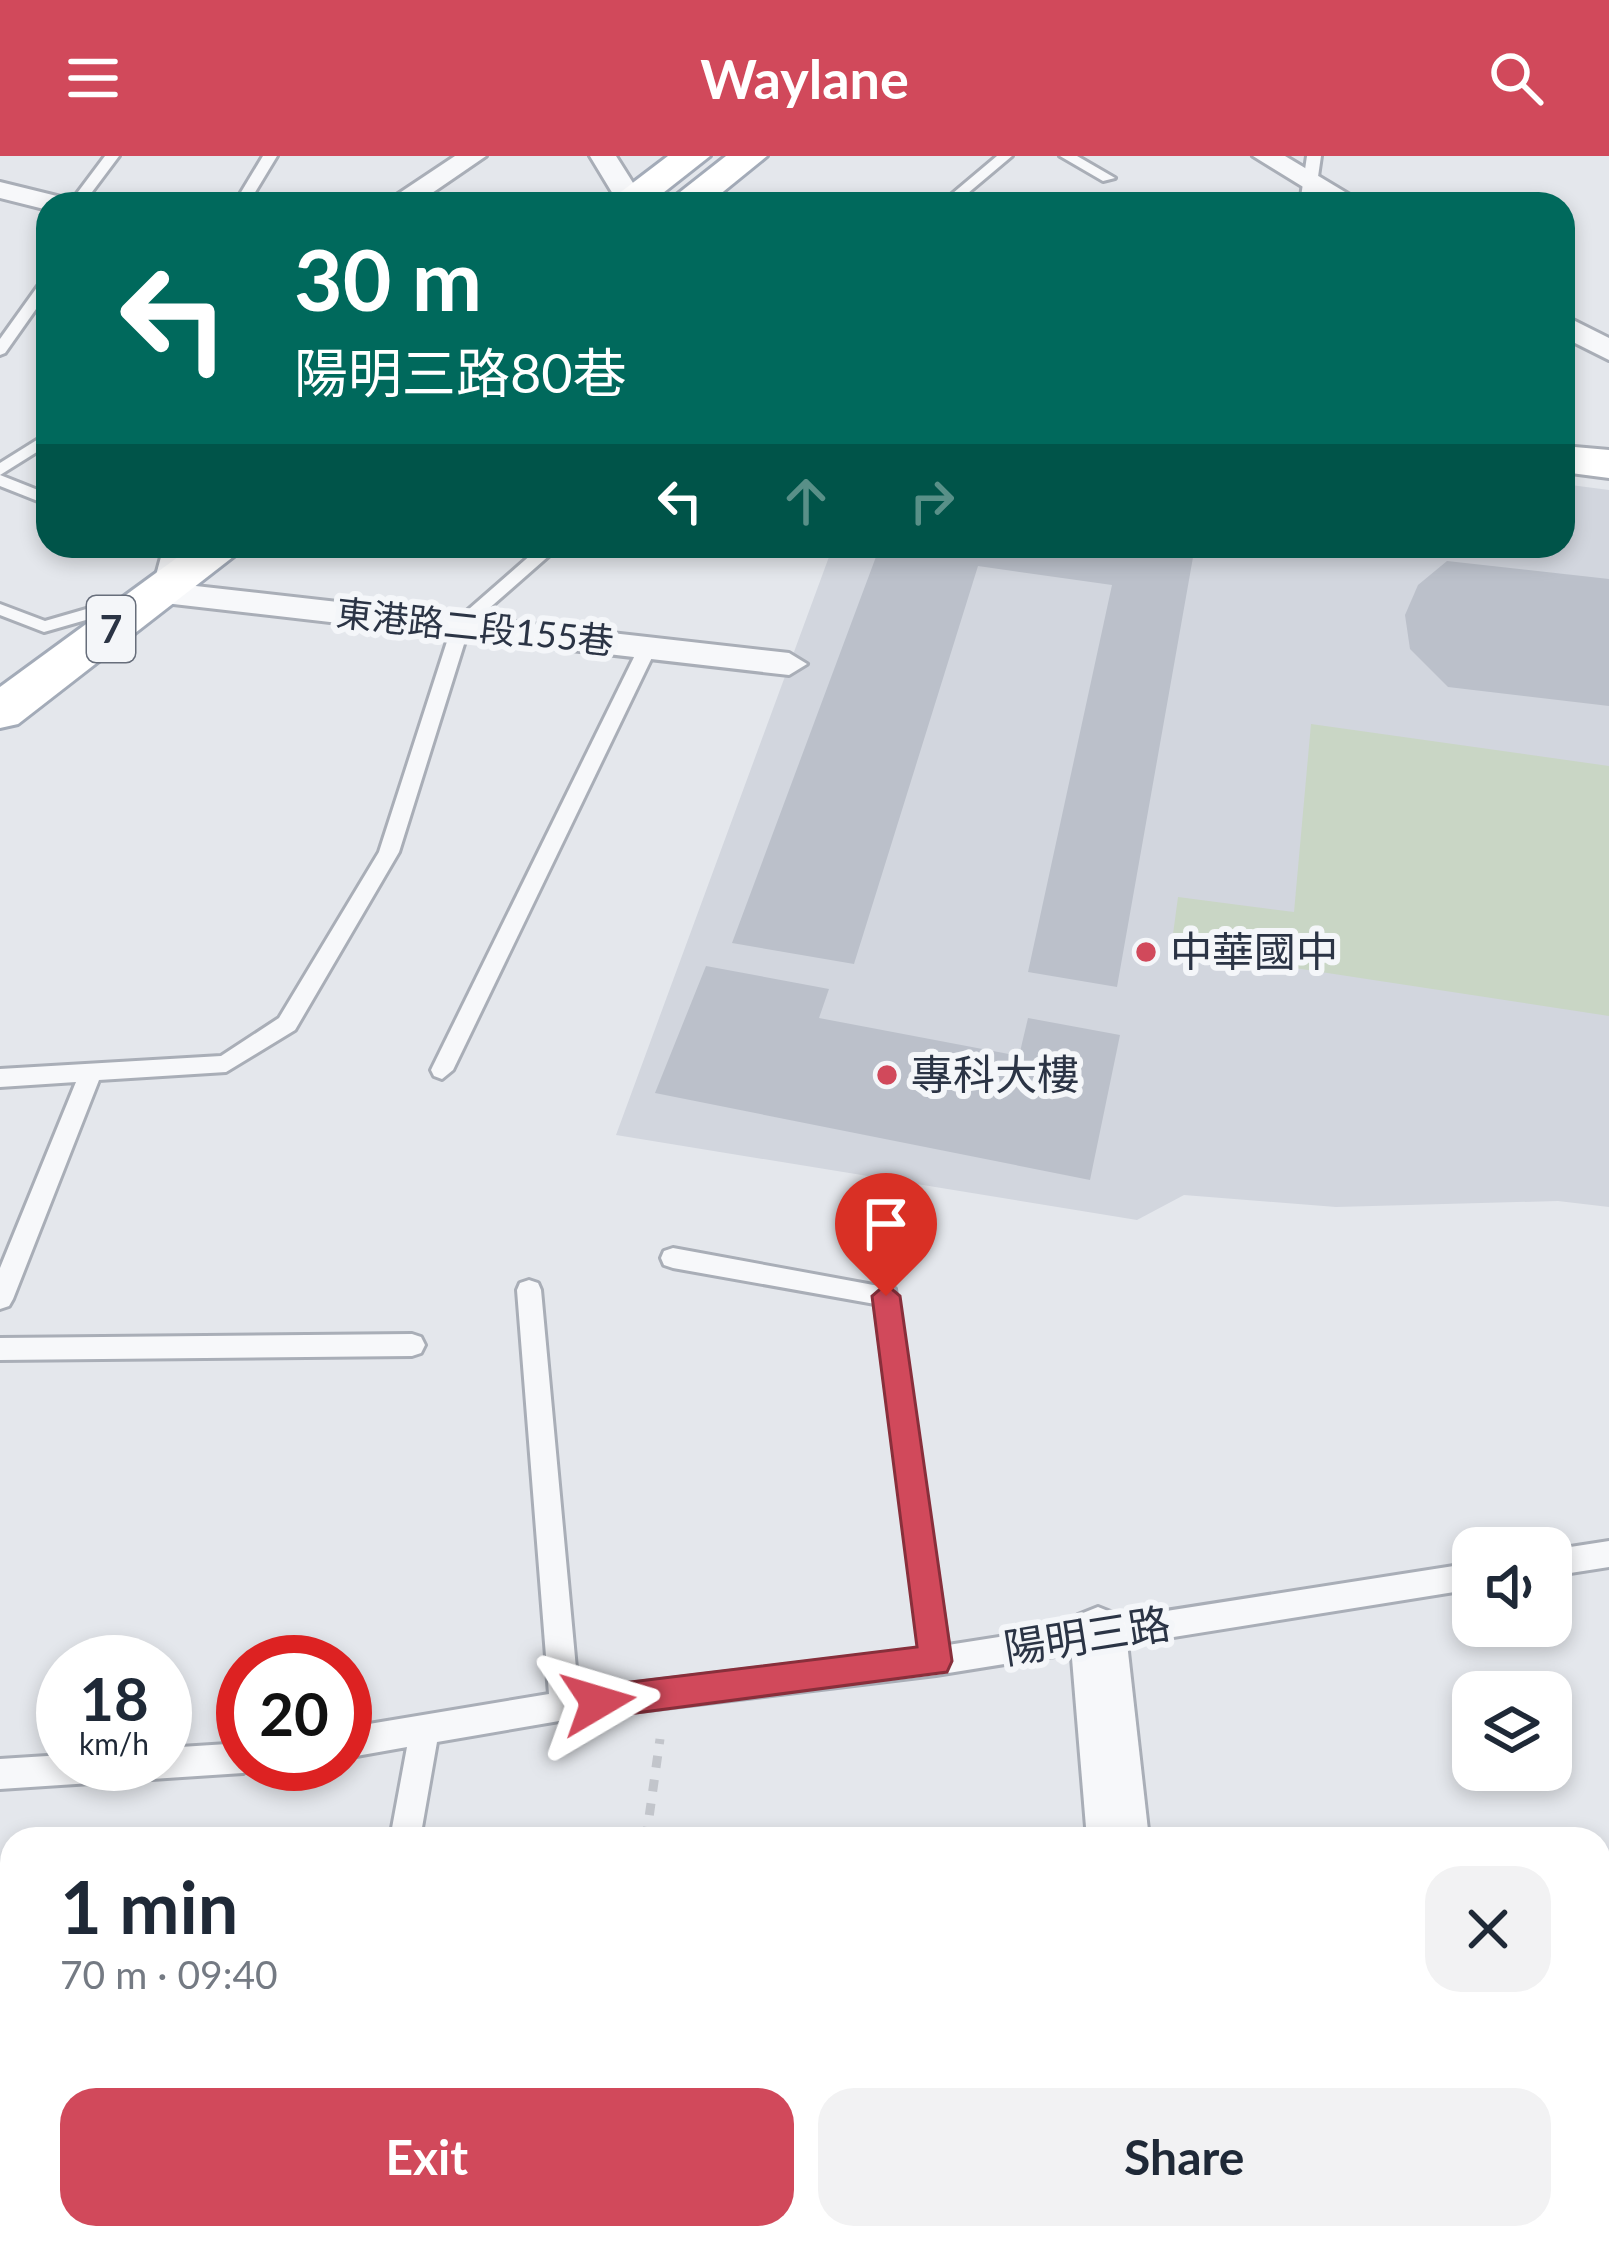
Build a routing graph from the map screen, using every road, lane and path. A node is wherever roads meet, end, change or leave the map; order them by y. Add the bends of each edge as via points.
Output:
1 (112, 156) edge
2 (270, 156) edge
3 (473, 156) edge
4 (603, 156) edge
5 (692, 156) edge
6 (749, 156) edge
7 (1005, 156) edge
8 (1066, 156) edge
9 (1266, 156) edge
10 (1108, 178) dead end
11 (1310, 180) edge
12 (0, 190) edge
13 (85, 192) edge
14 (248, 192) edge
15 (416, 192) edge
16 (626, 192) edge
17 (647, 192) edge
18 (700, 192) edge
19 (962, 192) edge
20 (36, 199) edge
21 (36, 299) edge
22 (1575, 332) edge
23 (0, 350) edge
24 (1609, 351) edge
25 (36, 446) edge
26 (1575, 460) edge
27 (1609, 464) edge
28 (0, 470) edge
29 (0, 480) edge
30 (36, 495) edge
31 (537, 558) edge
32 (162, 562) edge
33 (22, 618) edge
34 (462, 623) junction
35 (648, 646) junction
36 (0, 659) edge
37 (789, 664) dead end
38 (0, 712) edge
39 (442, 1070) dead end
40 (91, 1072) junction
41 (0, 1078) edge
42 (673, 1258) dead end
43 (529, 1290) dead end
44 (0, 1300) edge
45 (412, 1345) dead end
46 (0, 1349) edge
47 (1609, 1554) edge
48 (1572, 1560) edge
49 (1452, 1579) edge
50 (1098, 1634) junction
51 (935, 1661) junction
52 (666, 1693) junction
53 (565, 1706) junction
54 (425, 1727) junction
55 (372, 1738) edge
56 (36, 1772) edge
57 (0, 1774) edge
58 (407, 1827) edge
59 (648, 1827) edge
60 (1117, 1827) edge

1 - 13 lane
2 - 14 lane
3 - 15 street
4 - 16 street
5 - 17 main road
6 - 18 main road
7 - 19 lane
8 - 10 lane
9 - 11 street
12 - 20 street
21 - 23 lane
22 - 24 street
25 - 28 lane
26 - 27 main road
29 - 30 lane
31 - 34 lane
32 - 33 main road, 7
32 - 34 street, 東港路二段155巷
32 - 38 main road, 7
33 - 36 main road, 7
34 - 35 street, 東港路二段155巷
34 - 40 lane via 389,852 287,1024 226,1064
35 - 37 street, 東港路二段155巷
35 - 39 lane
40 - 41 lane
40 - 44 lane
42 - 51 lane via 886,1296
43 - 53 lane
45 - 46 lane
47 - 48 lane
49 - 50 lane, 陽明三路
50 - 51 lane, 陽明三路
50 - 60 street
51 - 52 lane, 陽明三路
52 - 53 lane, 陽明三路
52 - 59 path
53 - 54 lane, 陽明三路
54 - 55 lane, 陽明三路
54 - 58 lane
56 - 57 lane

